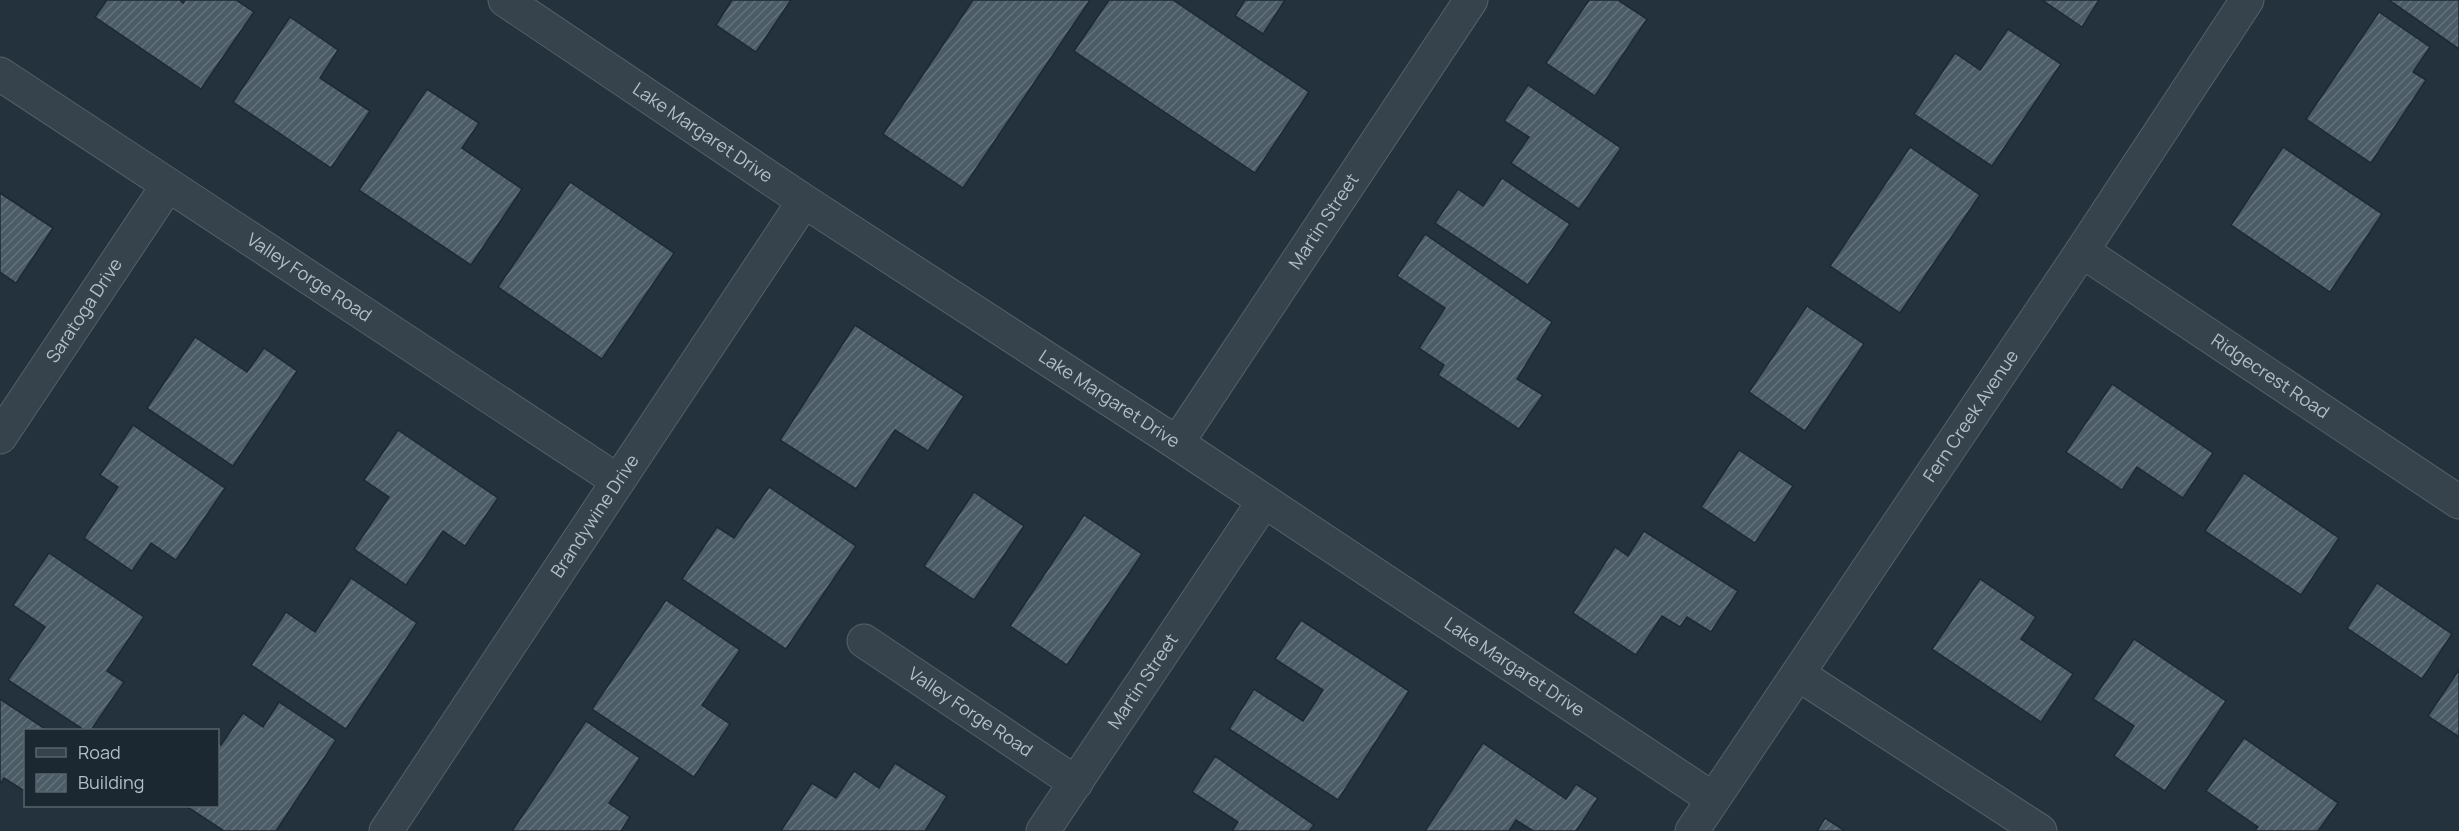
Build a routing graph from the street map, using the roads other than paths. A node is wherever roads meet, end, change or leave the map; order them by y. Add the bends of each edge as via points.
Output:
1 (505, 0) edge
2 (1472, 0) edge
3 (2247, 0) edge
4 (0, 74) edge
5 (168, 185) junction
6 (804, 201) junction
7 (2082, 251) junction
8 (0, 437) edge
9 (1176, 443) junction
10 (618, 481) junction
11 (1264, 501) junction
12 (2459, 502) edge
13 (864, 641) dead end
14 (1798, 674) junction
15 (1076, 783) junction
16 (1713, 799) junction
17 (386, 831) edge
18 (1044, 831) edge
19 (1692, 831) edge
20 (2040, 831) edge

1 - 6 street, Lake Margaret Drive
2 - 9 street, Martin Street
3 - 7 street, Fern Creek Avenue
4 - 5 street, Valley Forge Road
5 - 8 street, Saratoga Drive
5 - 10 street, Valley Forge Road
6 - 9 street, Lake Margaret Drive
6 - 10 street, Brandywine Drive
7 - 12 street, Ridgecrest Road
7 - 14 street, Fern Creek Avenue
9 - 11 street, Lake Margaret Drive
10 - 17 street, Brandywine Drive
11 - 15 street, Martin Street
11 - 16 street, Lake Margaret Drive
13 - 15 street, Valley Forge Road
14 - 16 street, Fern Creek Avenue
14 - 20 street
15 - 18 street, Martin Street
16 - 19 street, Fern Creek Avenue

